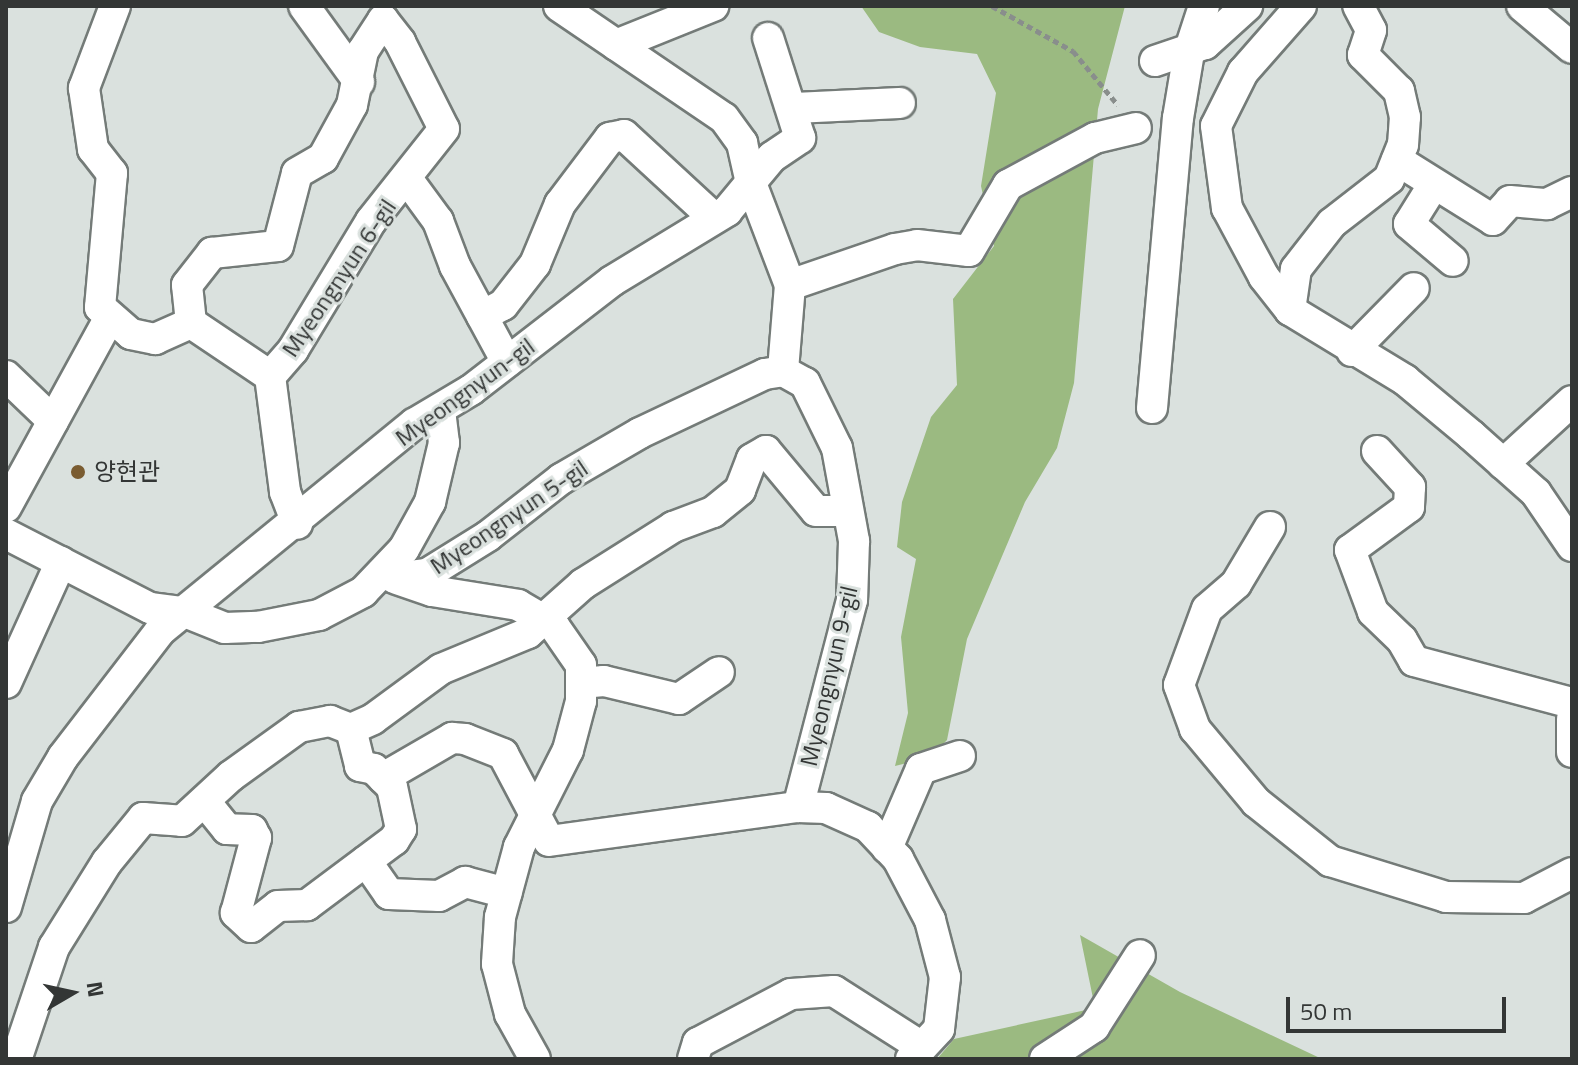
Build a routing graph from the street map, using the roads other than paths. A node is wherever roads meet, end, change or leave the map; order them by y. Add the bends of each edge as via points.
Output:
1 (115, 6) edge
2 (368, 6) edge
3 (559, 6) edge
4 (713, 6) edge
5 (1204, 6) edge
6 (1247, 6) edge
7 (1301, 6) edge
8 (1358, 6) edge
9 (1522, 6) edge
10 (314, 11) edge
11 (768, 38) dead end
12 (616, 45) junction
13 (1572, 48) edge
14 (1189, 52) junction
15 (1155, 61) dead end
16 (359, 82) junction
17 (900, 103) dead end
18 (794, 108) junction
19 (1136, 128) road end
20 (1397, 160) junction
21 (408, 180) junction
22 (751, 183) junction
23 (1434, 184) junction
24 (1572, 192) edge
25 (714, 218) junction
26 (1453, 261) dead end
27 (790, 285) junction
28 (1414, 288) dead end
29 (1290, 310) junction
30 (482, 316) junction
31 (110, 317) junction
32 (191, 323) junction
33 (1352, 351) junction
34 (507, 362) junction
35 (783, 371) junction
36 (6, 376) edge
37 (270, 376) junction
38 (1572, 401) edge
39 (1152, 408) dead end
40 (440, 409) junction
41 (53, 421) junction
42 (1377, 451) dead end
43 (1503, 464) junction
44 (6, 507) edge
45 (848, 511) junction
46 (297, 524) junction
47 (1270, 527) dead end
48 (6, 534) edge
49 (1572, 546) edge
50 (61, 562) junction
51 (389, 577) junction
52 (185, 612) junction
53 (542, 619) junction
54 (719, 672) dead end
55 (6, 683) edge
56 (581, 683) junction
57 (1572, 703) edge
58 (1572, 719) edge
59 (351, 729) junction
60 (1572, 752) edge
61 (960, 756) dead end
62 (383, 778) junction
63 (205, 802) junction
64 (798, 807) junction
65 (534, 817) junction
66 (887, 848) junction
67 (366, 861) junction
68 (1572, 873) edge
69 (507, 893) junction
70 (6, 907) edge
71 (1140, 955) dead end
72 (917, 1053) edge
73 (15, 1056) edge
74 (535, 1059) edge
75 (693, 1059) edge
76 (1045, 1059) edge

1 - 31 street via 84,88 93,149 112,173 100,307
2 - 16 street via 358,34
3 - 12 street
4 - 12 street
5 - 14 street
6 - 14 street
7 - 29 street via 1243,72 1216,126 1227,208 1264,277
8 - 20 street via 1371,30 1363,55 1399,91 1405,117
9 - 13 street
10 - 16 street
11 - 18 street
12 - 22 street via 724,118 742,143
14 - 15 street
14 - 39 street
16 - 21 street, Myeongnyun 6-gil via 363,51 383,20 400,42 444,129
16 - 32 street via 323,158 297,173 278,246 212,253 187,285
17 - 18 street
18 - 22 street, Myeongnyun-gil via 800,138 772,157
19 - 27 street via 1095,138 1008,185 969,251 917,245 895,249
20 - 23 street
20 - 29 street via 1389,179 1332,223 1296,269
21 - 30 street via 438,221
21 - 37 street, Myeongnyun 6-gil via 371,221 293,350
22 - 25 street, Myeongnyun-gil
22 - 27 street
23 - 24 street via 1493,220 1510,201 1547,204
23 - 26 street via 1409,224
25 - 30 street via 624,135 610,138 560,204 535,264 503,305
25 - 34 street, Myeongnyun-gil via 612,281
27 - 35 street
28 - 33 street
29 - 33 street
30 - 34 street
31 - 32 street via 131,334 155,339
31 - 41 street
32 - 37 street, Myeongnyun 6-gil
33 - 43 street via 1405,380
34 - 40 street, Myeongnyun-gil
35 - 45 street, Myeongnyun 9-gil via 805,383 837,448
35 - 51 street, Myeongnyun 5-gil via 765,374 640,433 561,479 427,574
36 - 41 street
37 - 46 street, Myeongnyun 6-gil via 285,492
38 - 43 street
40 - 46 street, Myeongnyun-gil via 414,424
40 - 51 street via 444,443 430,502
41 - 44 street
42 - 57 street via 1410,487 1409,507 1350,550 1373,612 1402,640 1414,661
43 - 49 street via 1536,493
45 - 53 street via 816,511 766,451 752,459 740,490 713,512 673,527 583,584
45 - 64 street, Myeongnyun 9-gil via 854,541 852,600
46 - 52 street, Myeongnyun-gil
47 - 68 street via 1236,584 1207,609 1179,685 1195,729 1256,802 1330,861 1446,897 1524,898
48 - 50 street
50 - 52 street via 150,608
50 - 55 street
51 - 52 street, Myeongnyun 5-gil via 319,615 258,627 225,628
51 - 53 street via 432,591 518,605
52 - 70 street, Myeongnyun-gil via 160,631 43,790
53 - 56 street via 554,626 581,665
53 - 59 street via 528,633 493,651 441,669
54 - 56 street via 679,699 604,681
56 - 65 street via 568,750
58 - 60 street
59 - 62 street via 360,766
59 - 63 street via 330,721 299,727 231,776
61 - 66 street via 921,769
62 - 65 street via 452,738 465,739 503,754
62 - 67 street via 400,809 401,829
63 - 67 street via 227,829 252,830 256,838 236,913 251,927 278,906 307,905
63 - 73 street via 182,821 143,818 107,862 54,947
64 - 65 street via 549,841
64 - 66 street via 826,808 868,827
65 - 69 street via 519,847
66 - 72 street via 930,920 945,977 939,1029
67 - 69 street via 389,894 439,896 465,882
69 - 74 street via 497,964 510,1014
71 - 76 street via 1094,1027
72 - 75 street via 834,991 791,994 698,1043

